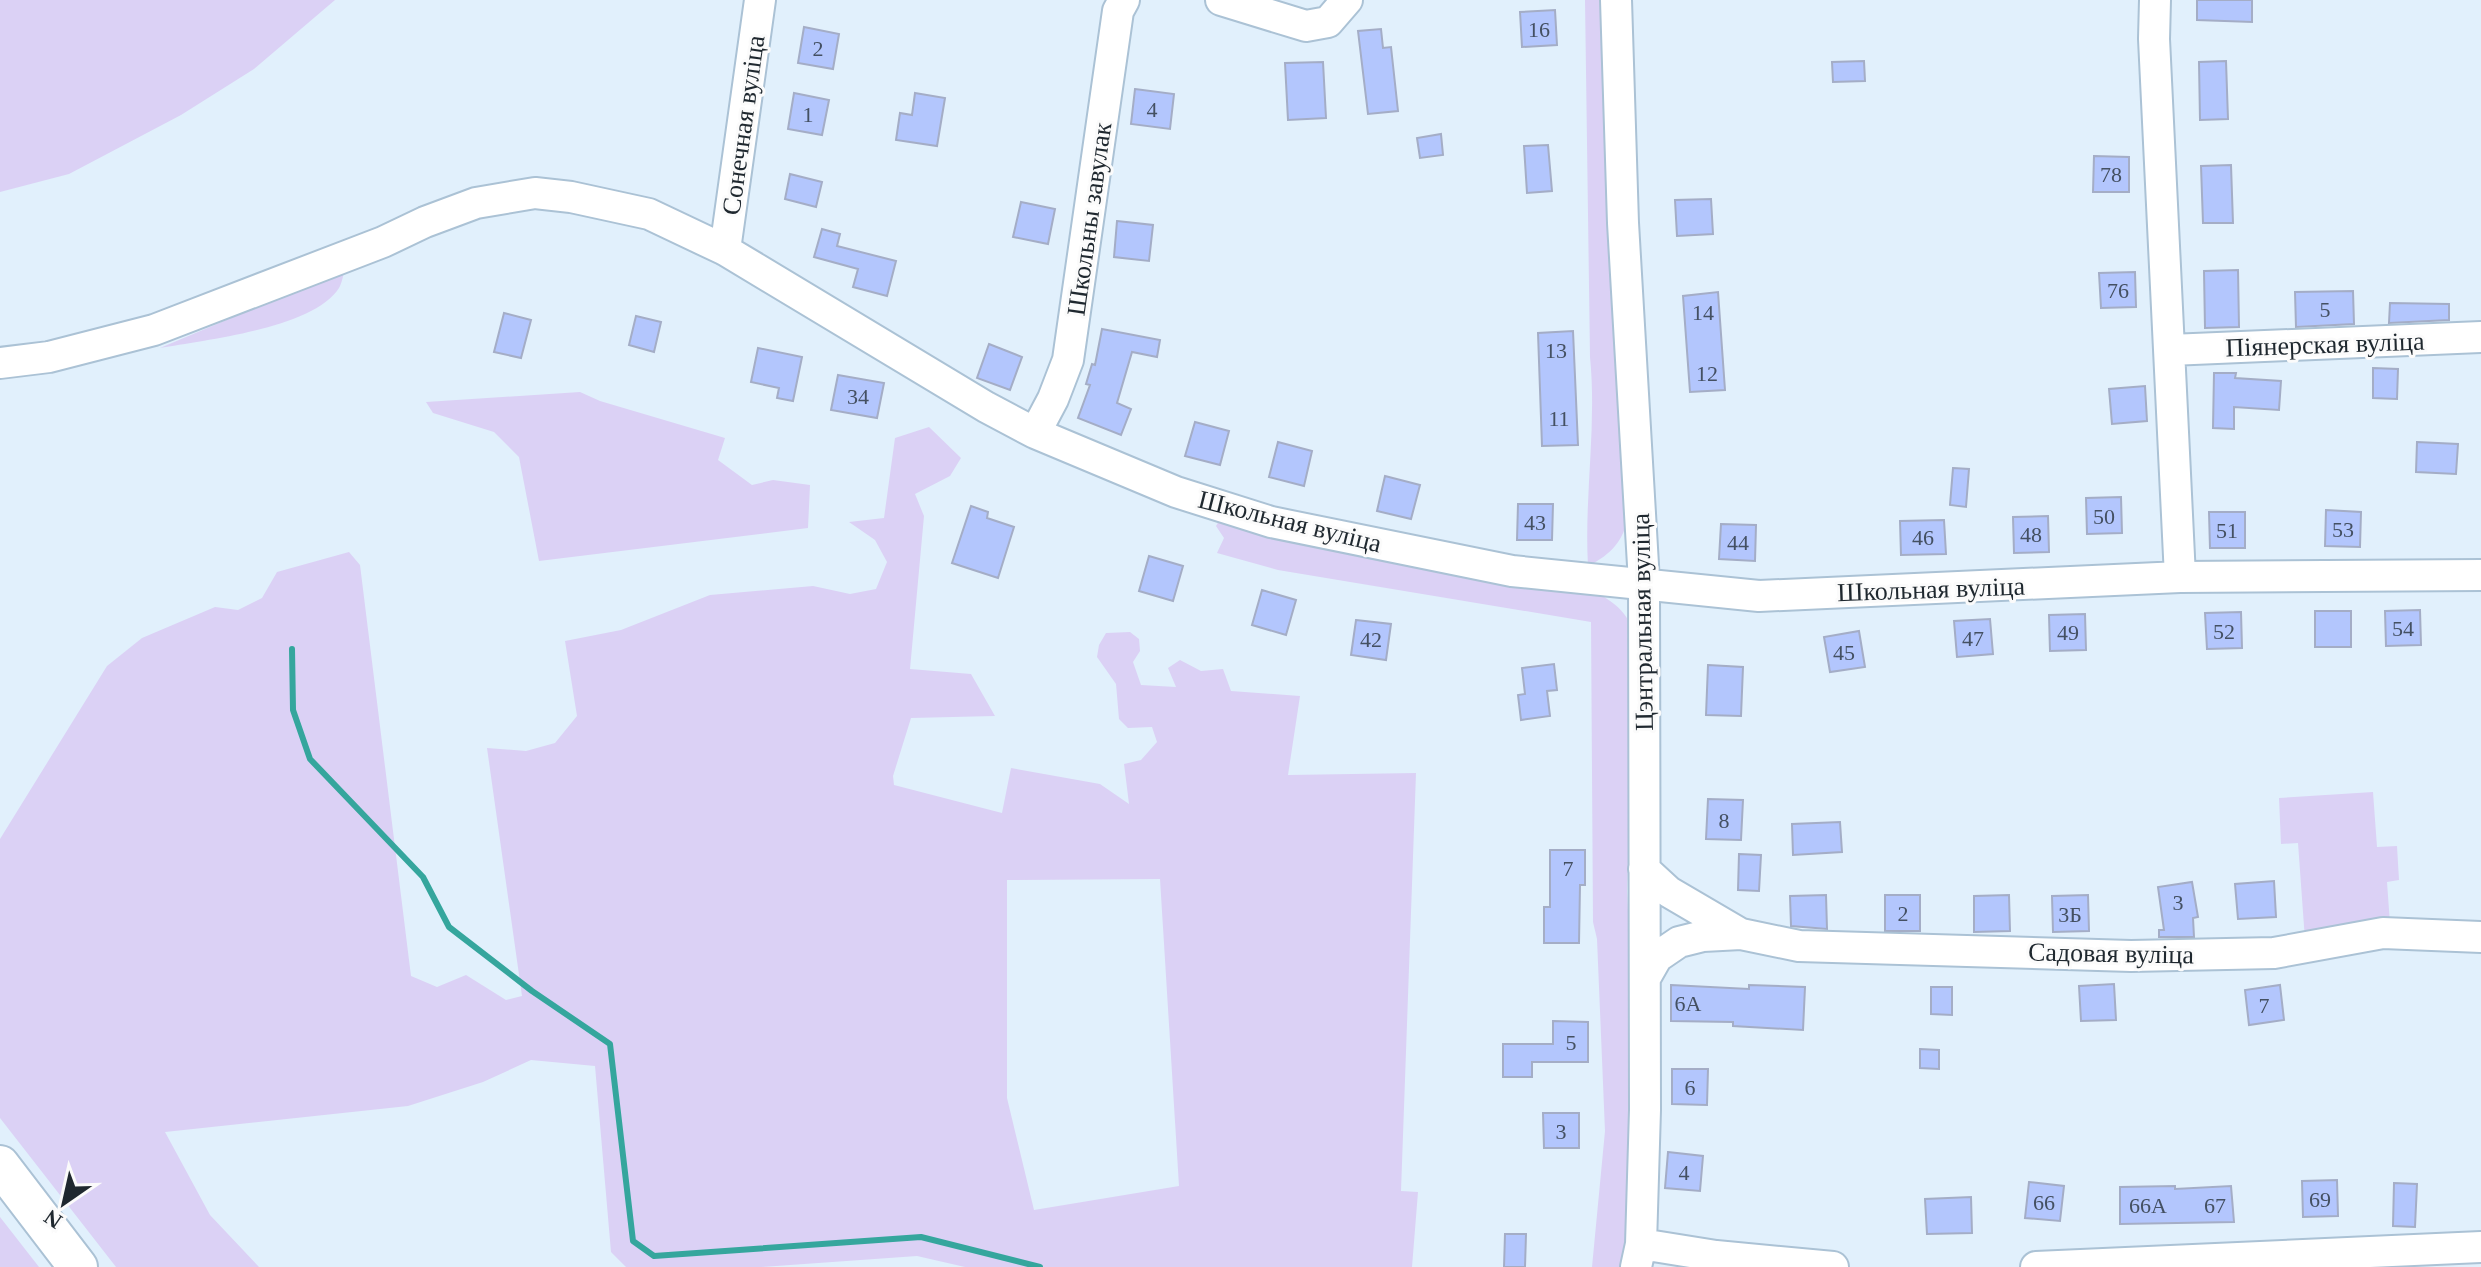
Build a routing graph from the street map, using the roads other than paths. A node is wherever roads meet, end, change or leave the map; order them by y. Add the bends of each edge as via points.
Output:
1 (760, 0) edge
2 (1124, 0) edge
3 (1221, 0) edge
4 (1347, 0) edge
5 (1616, 0) edge
6 (2155, 0) edge
7 (725, 250) junction
8 (2481, 337) edge
9 (2170, 350) junction
10 (0, 363) edge
11 (1035, 433) junction
12 (2481, 575) edge
13 (2180, 577) junction
14 (1644, 582) junction
15 (1644, 869) junction
16 (1741, 934) junction
17 (2481, 937) edge
18 (1645, 978) junction
19 (0, 1165) edge
20 (2481, 1247) edge
21 (1638, 1256) edge
22 (78, 1267) edge
23 (1833, 1267) edge
24 (2036, 1267) edge

1 - 7 street, Сонечная вуліца
2 - 11 street, Школьны завулак via 1118,11 1068,360
3 - 4 street via 1306,26 1328,22
5 - 14 street, Цэнтральная вуліца
6 - 9 street
7 - 10 street, Школьная вуліца via 649,214 535,193 476,203 154,330 49,357
7 - 11 street, Школьная вуліца
8 - 9 street, Піянерская вуліца
9 - 13 street
11 - 14 street, Школьная вуліца via 1176,492 1271,522 1512,571
12 - 13 street, Школьная вуліца
13 - 14 street, Школьная вуліца via 1759,596
14 - 15 street, Цэнтральная вуліца
15 - 16 street, Садовая вуліца via 1669,892
15 - 18 street, Цэнтральная вуліца
16 - 17 street, Садовая вуліца via 1799,946 2131,956 2274,953 2383,933
16 - 18 street, Садовая вуліца via 1679,942 1657,957
18 - 21 street, Цэнтральная вуліца
19 - 22 main road
20 - 24 street
21 - 23 street via 1716,1256

